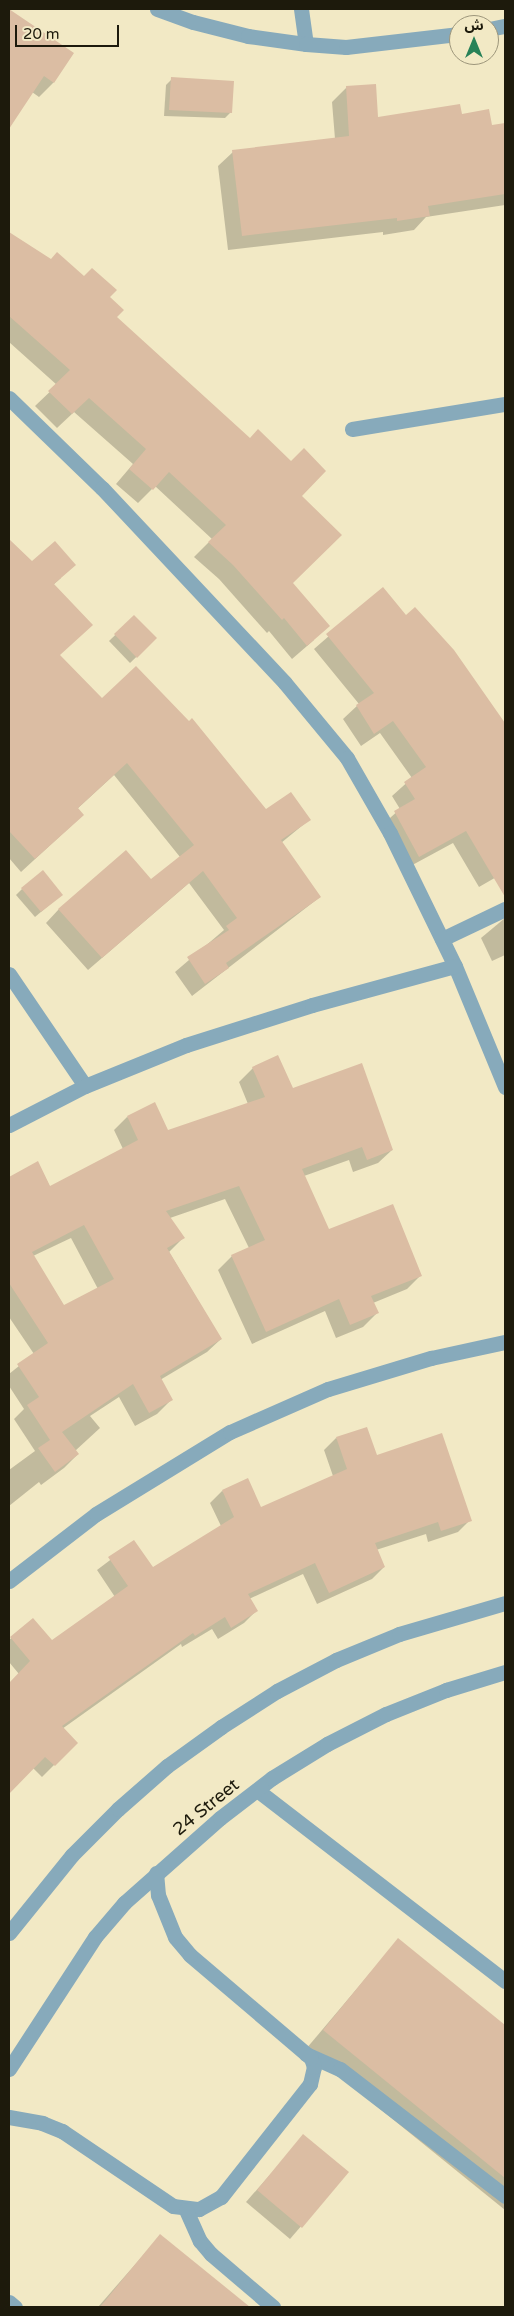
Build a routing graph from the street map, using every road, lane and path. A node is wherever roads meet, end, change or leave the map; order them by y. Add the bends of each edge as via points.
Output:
1 (157, 9) edge
2 (302, 9) edge
3 (449, 35) edge
4 (306, 44) junction
5 (9, 398) edge
6 (505, 404) edge
7 (352, 429) dead end
8 (505, 909) edge
9 (442, 939) junction
10 (455, 966) junction
11 (9, 974) edge
12 (85, 1086) junction
13 (505, 1087) edge
14 (9, 1125) edge
15 (505, 1342) edge
16 (9, 1581) edge
17 (505, 1603) edge
18 (505, 1672) edge
19 (257, 1790) junction
20 (156, 1873) junction
21 (9, 1933) edge
22 (505, 1981) edge
23 (306, 2054) junction
24 (9, 2069) edge
25 (9, 2117) edge
26 (505, 2196) edge
27 (186, 2210) junction
28 (9, 2302) edge
29 (16, 2307) edge
30 (273, 2307) edge

1 - 4 street via 248,36
2 - 4 street
3 - 4 street via 346,47
5 - 9 street via 102,488 285,682 347,758 390,833
6 - 7 street
8 - 9 street
9 - 10 street
10 - 12 street via 312,1005 186,1045
10 - 13 street
11 - 12 street
12 - 14 street
15 - 16 street via 328,1389 238,1428 96,1514
17 - 21 street via 399,1634 336,1660 277,1691 220,1727 167,1766 118,1809 72,1855
18 - 19 street, 24 Street via 446,1690 386,1714 327,1744
19 - 20 street, 24 Street
19 - 22 street
20 - 23 street via 165,1917 180,1943
20 - 24 street, 24 Street via 95,1937
23 - 26 street via 340,2069
23 - 27 street via 314,2067 310,2084 221,2196 205,2207
25 - 27 street via 42,2123 62,2131 173,2206
27 - 30 street via 200,2241 211,2254
28 - 29 street

